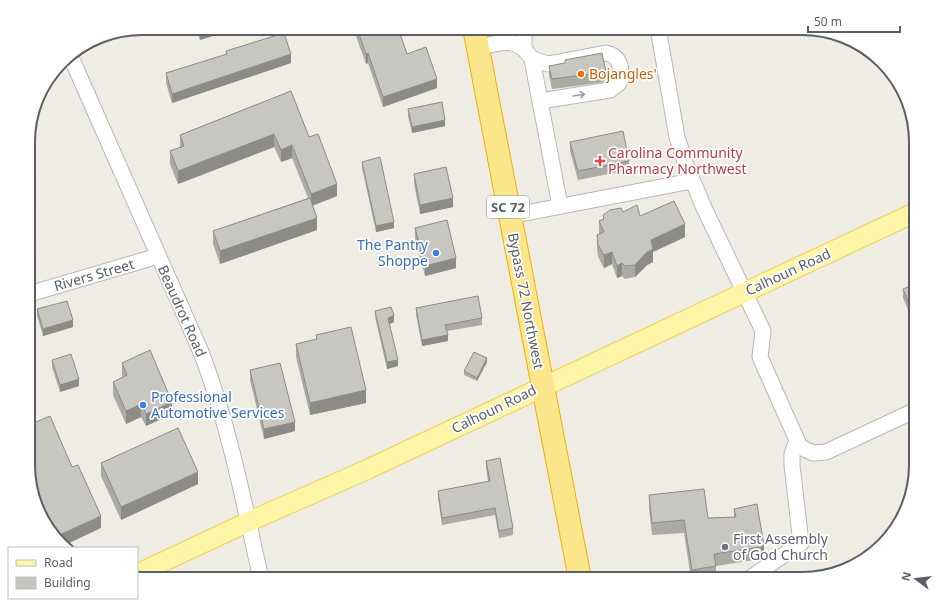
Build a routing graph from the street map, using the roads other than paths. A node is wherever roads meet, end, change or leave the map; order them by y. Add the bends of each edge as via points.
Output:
1 (526, 35) edge
2 (659, 35) edge
3 (476, 38) edge
4 (528, 53) junction
5 (73, 61) edge
6 (540, 101) junction
7 (692, 180) junction
8 (560, 206) junction
9 (909, 215) edge
10 (510, 216) junction
11 (158, 256) junction
12 (35, 292) edge
13 (745, 292) junction
14 (542, 386) junction
15 (909, 413) edge
16 (797, 440) junction
17 (248, 522) junction
18 (141, 572) edge
19 (259, 572) edge
20 (579, 572) edge
21 (759, 572) edge

1 - 4 street
2 - 7 street via 677,137
3 - 4 street via 516,43
3 - 10 highway, Bypass 72 Northwest / SC 72
4 - 6 street
6 -> 4 street via 610,90 619,83 621,71 617,59 612,54 548,64
5 - 11 street, Beaudrot Road
6 - 8 street
7 - 8 street
7 - 13 street
8 - 10 street
9 - 13 main road, Calhoun Road
10 - 14 highway, Bypass 72 Northwest / SC 72
11 - 12 street, Rivers Street
11 - 17 street, Beaudrot Road via 213,383
13 - 14 main road, Calhoun Road
13 - 16 street via 764,331 760,357
14 - 17 main road, Calhoun Road via 366,470
14 - 20 highway, SC 72
15 - 16 street via 826,452 813,453 800,447
16 - 21 street via 792,454 792,465 801,543
17 - 18 main road, Calhoun Road
17 - 19 street, Beaudrot Road

